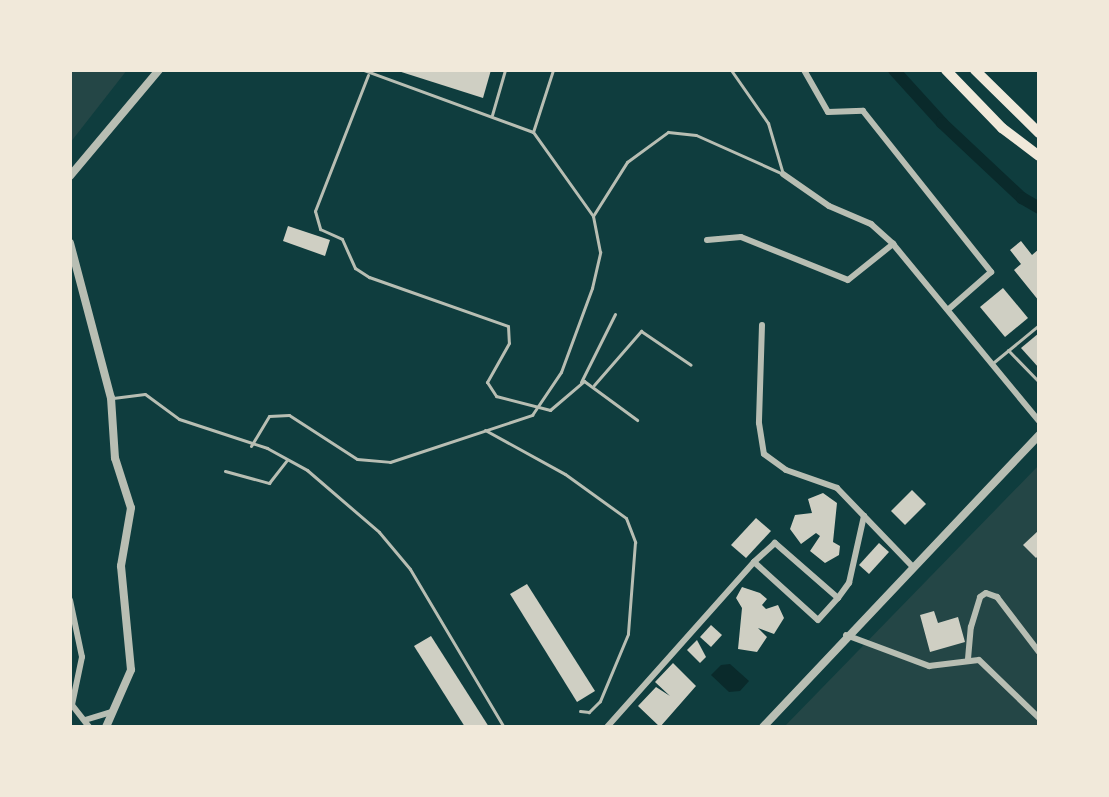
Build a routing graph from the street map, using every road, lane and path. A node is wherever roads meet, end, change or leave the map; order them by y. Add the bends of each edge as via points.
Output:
1 (159, 70) edge
2 (364, 70) edge
3 (505, 70) edge
4 (553, 70) edge
5 (731, 70) edge
6 (804, 70) edge
7 (946, 70) edge
8 (979, 72) edge
9 (368, 75) junction
10 (1015, 114) junction
11 (492, 115) junction
12 (1002, 128) junction
13 (533, 132) junction
14 (1039, 133) edge
15 (1039, 156) edge
16 (783, 174) junction
17 (70, 176) edge
18 (593, 216) junction
19 (707, 240) dead end
20 (70, 243) edge
21 (893, 244) junction
22 (950, 308) junction
23 (615, 314) dead end
24 (762, 325) dead end
25 (1039, 325) edge
26 (1008, 350) junction
27 (994, 362) junction
28 (691, 365) dead end
29 (581, 382) junction
30 (1039, 382) edge
31 (594, 385) junction
32 (111, 398) junction
33 (538, 410) junction
34 (637, 420) dead end
35 (1039, 421) edge
36 (485, 430) junction
37 (1039, 435) edge
38 (251, 446) junction
39 (287, 459) junction
40 (225, 471) dead end
41 (864, 516) junction
42 (754, 562) junction
43 (912, 566) junction
44 (838, 598) junction
45 (70, 600) edge
46 (846, 635) junction
47 (1039, 652) edge
48 (968, 659) junction
49 (580, 711) dead end
50 (113, 712) junction
51 (1039, 718) edge
52 (85, 720) junction
53 (89, 727) edge
54 (106, 727) edge
55 (504, 727) edge
56 (607, 727) edge
57 (763, 727) edge

1 - 17 street
2 - 9 lane
3 - 11 lane
4 - 13 lane
5 - 16 lane via 768,123
6 - 22 street via 828,112 863,111 991,272
7 - 12 main road
8 - 10 main road
9 - 11 lane
9 - 33 lane via 315,211 320,229 342,239 355,268 369,277 508,326 511,335 488,389
10 - 12 main road via 1012,125
10 - 14 main road
11 - 13 lane
12 - 15 main road
13 - 18 lane
16 - 18 lane via 696,135 668,132 627,162
16 - 21 street via 829,206 871,224
18 - 33 lane via 600,252 592,288 561,372
19 - 21 street via 741,237 848,280
20 - 32 street
21 - 22 street
22 - 27 street
23 - 29 lane
24 - 41 street via 759,423 764,454 786,470 837,488
25 - 26 lane
26 - 27 lane
26 - 30 lane
27 - 35 street
28 - 31 lane via 641,331
29 - 31 lane
29 - 33 lane via 554,409
31 - 34 lane
32 - 38 lane via 145,394 179,419
32 - 50 street via 113,443 132,519 121,583 132,659
33 - 36 lane
36 - 38 lane via 390,462 369,462 304,421 276,414 255,432
36 - 49 lane via 565,474 626,518 635,542 628,634 600,701 589,712
37 - 43 street
38 - 39 lane
39 - 40 lane via 269,483
39 - 55 lane via 379,532 410,569
41 - 43 street
41 - 44 street via 849,583
42 - 44 street via 775,543
42 - 44 street via 818,620
42 - 56 street
43 - 46 street
45 - 52 street via 82,657 72,705
46 - 48 street via 929,666
46 - 57 street
47 - 48 street via 997,597 986,593 971,627
48 - 51 street via 987,665
50 - 52 street
50 - 54 street
52 - 53 street

